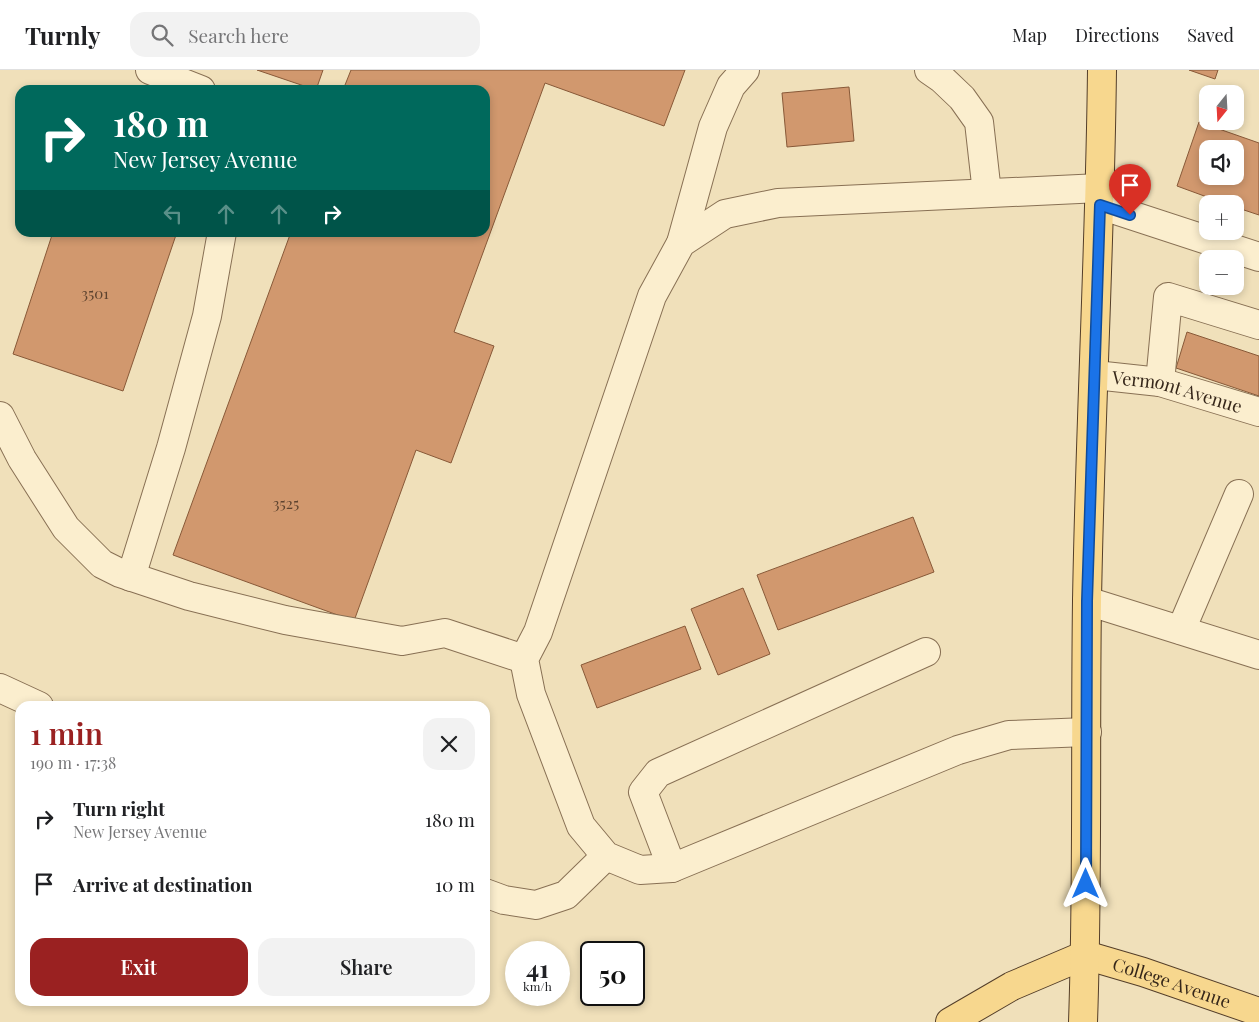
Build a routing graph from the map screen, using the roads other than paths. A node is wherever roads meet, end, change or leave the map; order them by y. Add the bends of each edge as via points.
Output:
1 (150, 70) edge
2 (746, 70) edge
3 (928, 70) edge
4 (1102, 70) edge
5 (188, 85) edge
6 (987, 193) junction
7 (1100, 197) junction
8 (221, 237) edge
9 (681, 243) junction
10 (1259, 257) edge
11 (1259, 325) edge
12 (1095, 375) junction
13 (1160, 382) junction
14 (1259, 412) edge
15 (0, 416) edge
16 (1239, 494) dead end
17 (131, 577) junction
18 (1087, 601) junction
19 (1181, 630) junction
20 (926, 652) dead end
21 (1259, 655) edge
22 (524, 659) junction
23 (0, 688) edge
24 (29, 701) edge
25 (1087, 732) junction
26 (606, 856) junction
27 (672, 868) junction
28 (490, 895) edge
29 (1085, 955) junction
30 (1259, 1012) edge
31 (950, 1022) edge
32 (1083, 1022) edge

1 - 5 street
2 - 9 street via 731,86 713,127
3 - 6 street via 962,98 980,122
4 - 7 main road
6 - 7 street
6 - 9 street via 778,203 725,214
7 - 10 street
7 - 12 main road
8 - 17 street via 207,316
9 - 22 street via 652,296 538,632
11 - 13 street via 1168,297
12 - 13 street, Vermont Avenue
12 - 18 main road
13 - 14 street, Vermont Avenue
15 - 17 street via 22,459 66,528 102,564
16 - 19 street
17 - 22 street via 189,596 285,620 402,641 445,633
18 - 19 street
18 - 25 main road
19 - 21 street
20 - 27 street via 658,773 643,792
22 - 26 street via 531,694 581,826
23 - 24 street
25 - 27 street via 1008,735 958,750
25 - 29 main road
26 - 27 street via 640,870
26 - 28 street via 566,895 536,905
29 - 30 main road, College Avenue
29 - 31 main road via 1012,986
29 - 32 main road

